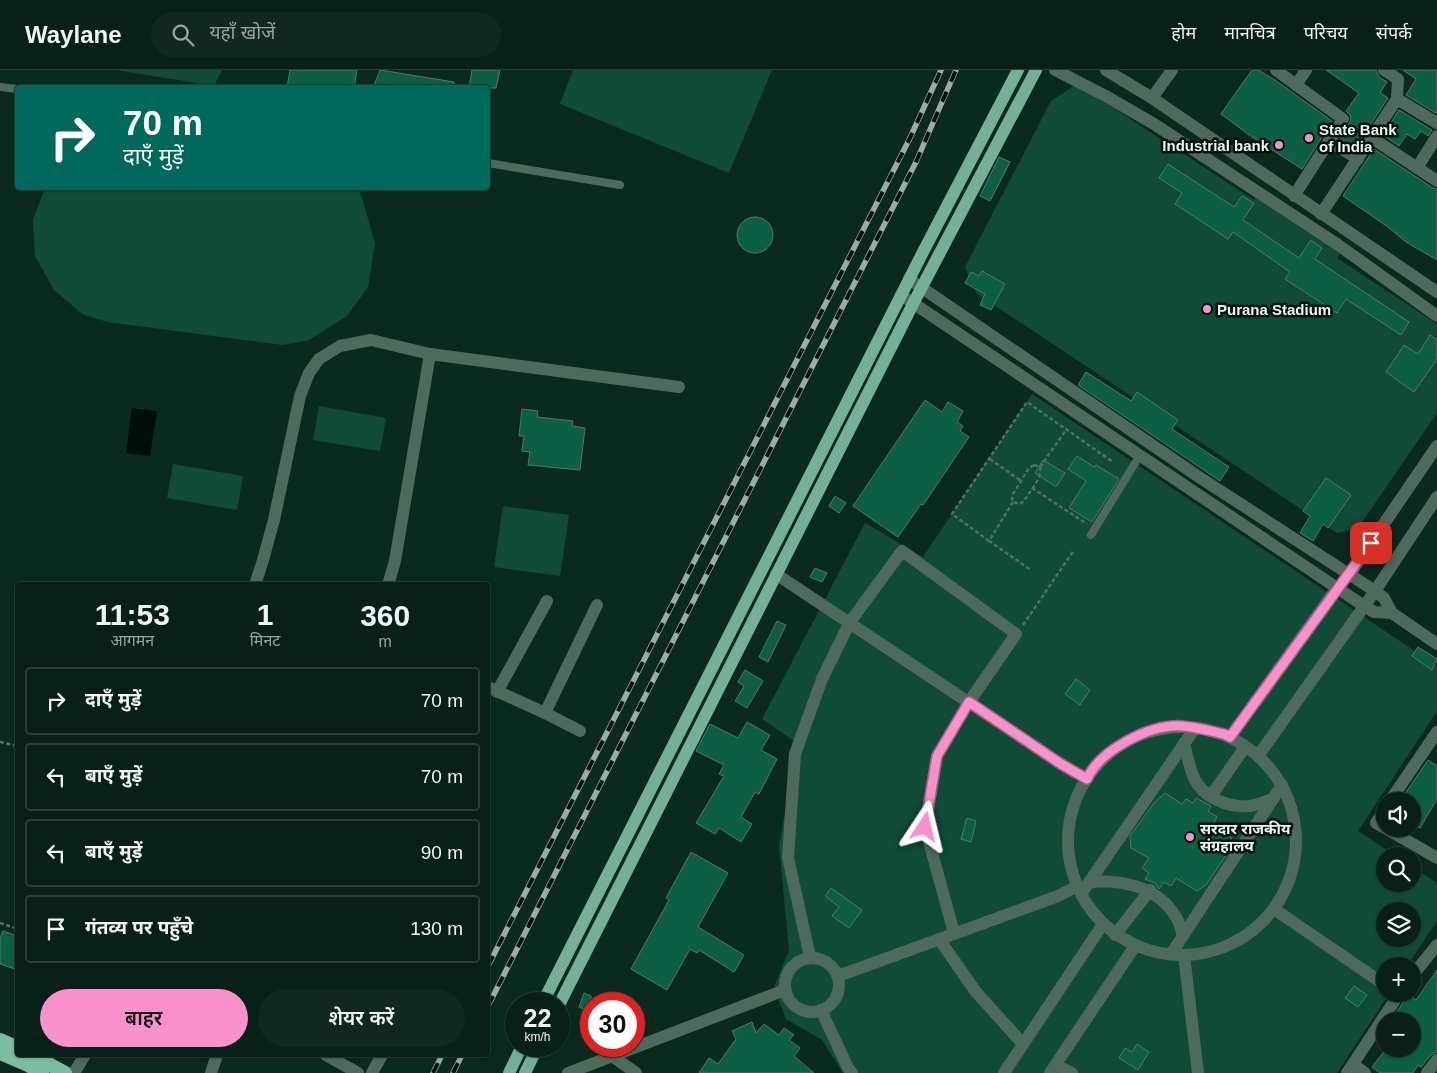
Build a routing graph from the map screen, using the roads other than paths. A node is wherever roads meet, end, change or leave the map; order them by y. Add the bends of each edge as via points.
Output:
1 (1018, 70) edge
2 (1036, 70) edge
3 (1055, 70) edge
4 (1106, 70) edge
5 (1172, 70) edge
6 (1276, 70) edge
7 (1306, 70) edge
8 (1384, 70) edge
9 (1296, 85) junction
10 (0, 87) edge
11 (15, 89) edge
12 (1152, 98) junction
13 (1397, 99) junction
14 (1437, 123) edge
15 (1437, 136) edge
16 (1372, 138) junction
17 (1330, 141) junction
18 (1358, 159) junction
19 (490, 163) edge
20 (1416, 168) junction
21 (1437, 181) edge
22 (620, 185) dead end
23 (1294, 196) junction
24 (1321, 214) junction
25 (909, 279) junction
26 (921, 288) junction
27 (1437, 292) edge
28 (901, 295) junction
29 (914, 302) junction
30 (1437, 316) edge
31 (430, 354) junction
32 (679, 387) dead end
33 (1437, 446) edge
34 (1140, 455) junction
35 (1432, 466) edge
36 (1437, 497) edge
37 (1092, 532) road end
38 (776, 574) junction
39 (1348, 575) junction
40 (255, 582) edge
41 (389, 582) edge
42 (1337, 588) junction
43 (1374, 591) junction
44 (547, 601) dead end
45 (597, 605) dead end
46 (1364, 606) junction
47 (1392, 613) junction
48 (850, 622) junction
49 (1437, 644) edge
50 (492, 690) edge
51 (969, 702) junction
52 (545, 713) junction
53 (1194, 728) junction
54 (580, 731) dead end
55 (1437, 732) edge
56 (1230, 737) junction
57 (1184, 743) junction
58 (1433, 745) edge
59 (1245, 747) junction
60 (1258, 756) junction
61 (1087, 779) junction
62 (1282, 785) junction
63 (1397, 792) edge
64 (1211, 796) junction
65 (1273, 799) junction
66 (1401, 837) edge
67 (1437, 858) edge
68 (1083, 887) junction
69 (1150, 890) junction
70 (1274, 909) junction
71 (1103, 924) junction
72 (954, 933) junction
73 (1115, 934) junction
74 (1183, 936) junction
75 (940, 939) junction
76 (1437, 945) edge
77 (1135, 946) junction
78 (1171, 954) junction
79 (1184, 955) junction
80 (810, 957) junction
81 (1421, 965) edge
82 (838, 976) junction
83 (1376, 979) edge
84 (785, 990) junction
85 (548, 992) edge
86 (566, 992) edge
87 (1393, 1002) edge
88 (821, 1010) junction
89 (0, 1040) edge
90 (645, 1043) edge
91 (1023, 1044) junction
92 (15, 1047) edge
93 (0, 1053) edge
94 (36, 1057) edge
95 (83, 1057) edge
96 (216, 1057) edge
97 (330, 1057) edge
98 (381, 1057) edge
99 (517, 1057) edge
100 (532, 1057) edge
101 (609, 1057) edge
102 (613, 1057) edge
103 (1437, 1060) edge
104 (1350, 1068) edge
105 (1053, 1069) edge
106 (42, 1073) edge
107 (65, 1073) edge
108 (74, 1073) edge
109 (211, 1073) edge
110 (358, 1073) edge
111 (372, 1073) edge
112 (509, 1073) edge
113 (524, 1073) edge
114 (568, 1073) edge
115 (636, 1073) edge
116 (852, 1073) edge
117 (1004, 1073) edge
118 (1072, 1073) edge
119 (1198, 1073) edge
120 (1365, 1073) edge
121 (1427, 1073) edge

1 - 25 main road
2 - 26 main road
3 - 30 street via 1154,124 1337,244
4 - 12 street
5 - 12 street
6 - 9 street
7 - 9 street
8 - 13 street via 1398,79
9 - 17 street via 1343,119
10 - 11 lane
12 - 23 street
13 - 14 street
13 - 16 street
15 - 20 street
16 - 18 street
16 - 20 street
17 - 18 street
17 - 23 street
18 - 24 street
19 - 22 lane
20 - 21 street
23 - 24 street
24 - 27 street
25 - 26 street
25 - 28 main road
26 - 29 main road
26 - 39 street
28 - 29 street
28 - 85 main road
29 - 34 street
29 - 38 main road
31 - 32 street
31 - 40 street via 371,340 340,346 319,359 309,373 300,396 274,520
31 - 41 street
33 - 35 street
34 - 37 lane
34 - 42 street
35 - 39 street
36 - 43 street
38 - 48 street
38 - 86 main road
39 - 42 street
39 - 43 street
42 - 46 street
42 - 56 street
43 - 46 street
43 - 47 street via 1384,598
44 - 50 street
45 - 52 street
46 - 47 street via 1374,612
46 - 60 street
47 - 49 street
48 - 51 street
48 - 51 street via 902,551 1016,634
48 - 80 street via 822,679 795,754 788,858
50 - 52 street
51 - 61 street
51 - 72 street via 937,756 925,827
52 - 54 street
53 - 56 street
53 - 57 street
53 - 61 street via 1167,727 1138,735 1110,752
55 - 58 street
56 - 59 street
57 - 64 street via 1194,779
57 - 68 street
58 - 63 street
59 - 60 street
59 - 64 street
60 - 62 street
61 - 68 street via 1071,814 1067,835 1069,862
62 - 65 street
62 - 70 street via 1295,823 1296,846 1293,869
64 - 65 street via 1221,802 1242,806
65 - 74 street
66 - 67 street
68 - 69 street via 1116,882
68 - 71 street via 1093,914
68 - 72 street
69 - 73 street
69 - 74 street via 1177,918
70 - 79 street via 1251,932 1212,952
70 - 83 street
71 - 73 street
71 - 91 street
72 - 75 street
73 - 77 street
74 - 78 street
75 - 82 street
75 - 91 street via 976,992
76 - 81 street
77 - 78 street
77 - 105 street
78 - 79 street
79 - 119 street
80 - 82 street via 828,962
80 - 84 street via 792,965 786,976
82 - 88 street via 837,996 832,1004
84 - 88 street via 789,1001 797,1008 811,1012
84 - 90 street
87 - 104 street
88 - 116 street
89 - 92 highway
91 - 117 street
93 - 106 highway
94 - 107 highway
95 - 108 street
96 - 109 street
97 - 110 street
98 - 111 street
99 - 112 main road
100 - 113 main road
101 - 114 street
102 - 115 street
103 - 121 street
104 - 120 street
105 - 118 street

